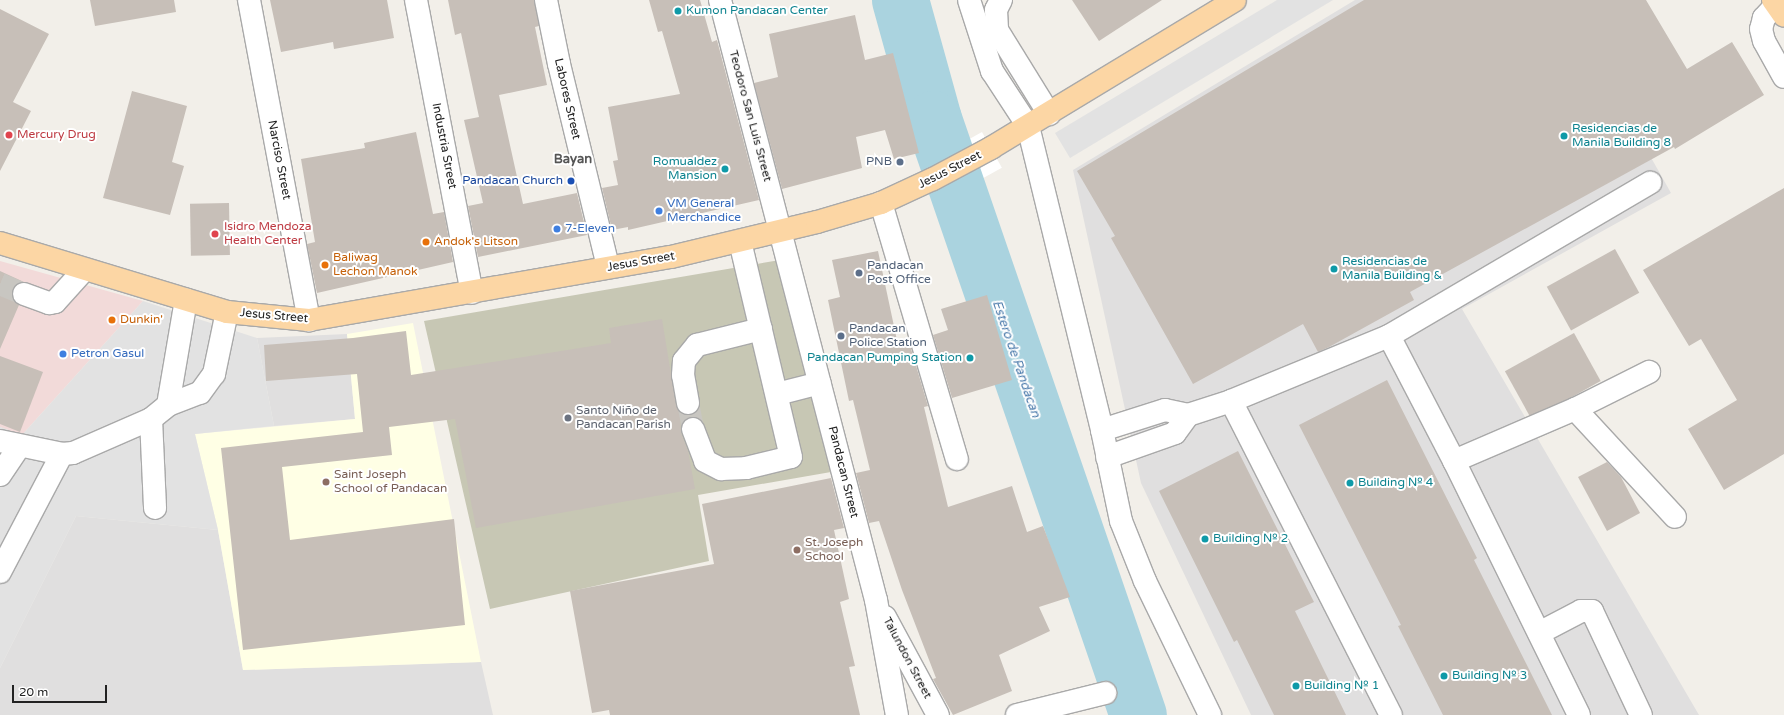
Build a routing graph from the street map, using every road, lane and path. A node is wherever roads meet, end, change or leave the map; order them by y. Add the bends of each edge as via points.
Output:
1 (249, 0) edge
2 (416, 0) edge
3 (546, 0) edge
4 (720, 0) edge
5 (969, 0) edge
6 (1001, 0) edge
7 (1235, 0) edge
8 (1778, 7) edge
9 (1784, 77) edge
10 (1049, 114) junction
11 (1028, 126) junction
12 (1650, 183) dead end
13 (881, 202) junction
14 (780, 232) junction
15 (740, 241) junction
16 (0, 243) edge
17 (608, 268) junction
18 (84, 270) junction
19 (472, 293) junction
20 (24, 294) tunnel mouth
21 (186, 300) junction
22 (227, 312) junction
23 (309, 320) junction
24 (761, 329) junction
25 (1389, 336) junction
26 (1650, 372) dead end
27 (820, 383) junction
28 (777, 394) junction
29 (1231, 401) junction
30 (688, 403) tunnel mouth
31 (168, 405) junction
32 (1575, 409) junction
33 (1188, 415) junction
34 (151, 419) junction
35 (693, 430) tunnel mouth
36 (1102, 430) junction
37 (9, 444) edge
38 (62, 454) junction
39 (1108, 457) junction
40 (957, 459) dead end
41 (1454, 461) junction
42 (0, 475) edge
43 (155, 508) dead end
44 (1675, 517) dead end
45 (0, 572) edge
46 (876, 600) junction
47 (1539, 633) junction
48 (1105, 693) dead end
49 (897, 715) edge
50 (938, 715) edge
51 (1017, 715) edge
52 (1210, 715) edge
53 (1391, 715) edge
54 (1579, 715) edge
55 (1641, 715) edge

1 - 23 street, Narciso Street
2 - 19 street, Industria Street
3 - 17 street, Labores Street
4 - 14 street, Teodoro San Luis Street
5 - 11 street via 992,71
6 - 10 street via 996,10 997,30
7 - 10 main road, Jesus Street
8 - 9 street via 1764,18 1761,29 1764,41
10 - 11 main road, Jesus Street
11 - 13 main road, Jesus Street via 933,179
11 - 36 street
12 - 25 street
13 - 14 main road, Jesus Street
13 - 40 street
14 - 15 main road, Jesus Street
14 - 27 street, Pandacan Street
15 - 17 main road, Jesus Street
15 - 24 street
16 - 18 main road, Jesus Street
17 - 19 main road, Jesus Street
18 - 20 street via 55,302 48,303
18 - 21 main road, Jesus Street
19 - 23 main road, Jesus Street
21 - 22 main road, Jesus Street
21 - 31 street
22 - 23 main road, Jesus Street
22 - 31 street via 224,337 209,383 200,393
24 - 28 street
24 - 30 street via 697,346 684,361 683,375
25 - 29 street
25 - 41 street
26 - 32 street
27 - 28 street
27 - 46 street, Pandacan Street
28 - 35 street via 791,457 746,468 721,469 705,461
29 - 33 street
29 - 53 street
31 - 34 street
32 - 41 street
32 - 44 street
33 - 36 street via 1165,410
33 - 39 street via 1175,433
34 - 38 street via 82,450
34 - 43 street
36 - 39 street
37 - 38 street
37 - 42 street
38 - 45 street
39 - 52 street via 1121,521 1145,581
41 - 47 street
46 - 49 street, Pandacan Street
46 - 50 street, Talundon Street
47 - 54 street
47 - 55 street via 1581,611 1592,611
48 - 51 street

